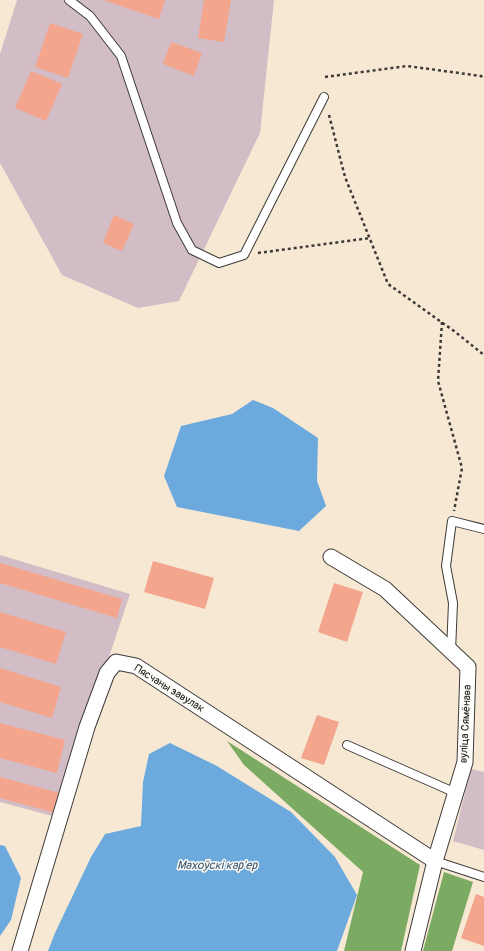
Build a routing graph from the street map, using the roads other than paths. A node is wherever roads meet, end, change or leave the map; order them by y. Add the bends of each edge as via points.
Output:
1 (69, 0) edge
2 (324, 97) road end
3 (484, 529) edge
4 (331, 557) dead end
5 (451, 651) junction
6 (347, 745) dead end
7 (456, 793) junction
8 (435, 861) junction
9 (484, 877) edge
10 (20, 951) edge
11 (413, 951) edge

1 - 2 lane via 90,16 121,56 177,223 192,250 219,263 244,255
3 - 5 lane via 452,521 446,566 453,603
4 - 5 street, вуліца Сямёнава via 385,589
5 - 7 street, вуліца Сямёнава via 468,667 465,762
6 - 7 lane
7 - 8 street, вуліца Сямёнава
8 - 9 lane
8 - 10 street, Пясчаны завулак via 136,666 116,662 107,673 87,727
8 - 11 street, вуліца Сямёнава

